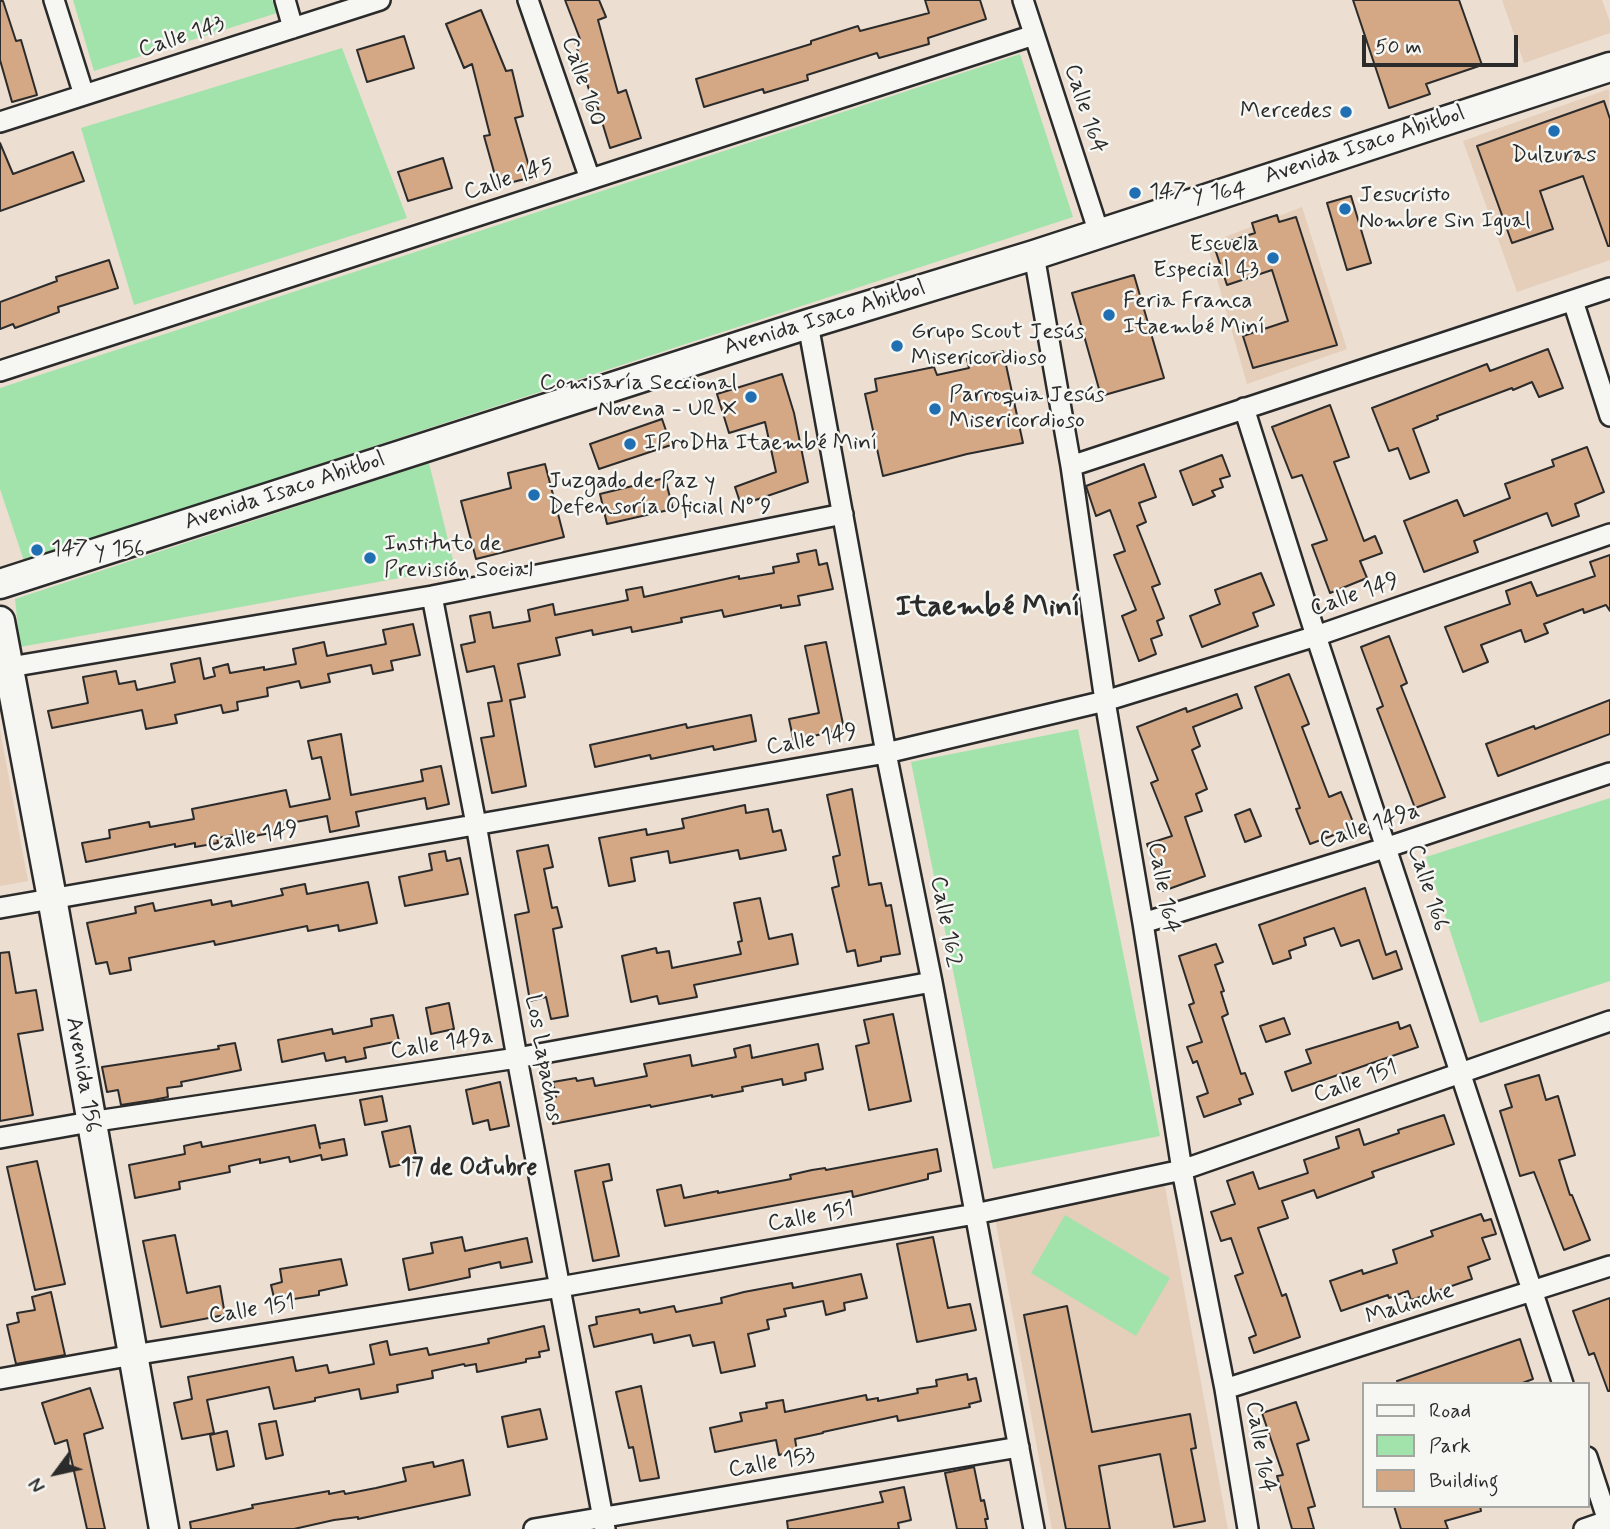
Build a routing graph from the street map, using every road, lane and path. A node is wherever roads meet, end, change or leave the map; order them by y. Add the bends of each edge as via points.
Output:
1 (54, 0) edge
2 (285, 0) edge
3 (380, 0) edge
4 (528, 0) edge
5 (1023, 0) edge
6 (293, 28) junction
7 (1034, 35) junction
8 (1610, 67) edge
9 (83, 96) junction
10 (0, 122) edge
11 (590, 179) junction
12 (1098, 233) junction
13 (1034, 254) junction
14 (1610, 288) edge
15 (1573, 301) junction
16 (808, 324) junction
17 (0, 371) edge
18 (1244, 408) junction
19 (1610, 416) edge
20 (1071, 467) junction
21 (843, 514) junction
22 (1610, 534) edge
23 (0, 584) edge
24 (432, 596) junction
25 (0, 621) edge
26 (1316, 636) junction
27 (10, 667) junction
28 (1105, 701) junction
29 (886, 753) junction
30 (1610, 773) edge
31 (476, 824) junction
32 (1388, 848) junction
33 (52, 898) junction
34 (0, 908) edge
35 (1143, 923) junction
36 (932, 982) junction
37 (1610, 1021) edge
38 (517, 1058) junction
39 (1461, 1072) junction
40 (90, 1122) junction
41 (0, 1138) edge
42 (1182, 1170) junction
43 (975, 1214) junction
44 (1610, 1266) edge
45 (560, 1287) junction
46 (1533, 1292) junction
47 (133, 1354) junction
48 (0, 1379) edge
49 (1562, 1382) edge
50 (1225, 1389) junction
51 (1019, 1447) junction
52 (1589, 1463) edge
53 (1609, 1521) edge
54 (604, 1523) edge
55 (164, 1529) edge
56 (534, 1529) edge
57 (1034, 1529) edge
58 (1248, 1529) edge
59 (1584, 1529) edge

1 - 9 street
2 - 6 street
3 - 6 street, Calle 143
4 - 11 street, Calle 160
5 - 7 street, Calle 164
6 - 9 street, Calle 143
7 - 11 street, Calle 145
7 - 12 street, Calle 164
8 - 12 main road, Avenida Isaco Abitbol
9 - 10 street, Calle 143
11 - 17 street, Calle 145
12 - 13 main road, Avenida Isaco Abitbol
13 - 16 main road, Avenida Isaco Abitbol
13 - 20 street, Calle 164
14 - 15 street
15 - 18 street
15 - 19 street
16 - 21 street, Calle 162
16 - 23 main road, Avenida Isaco Abitbol
18 - 20 street
18 - 26 street, Calle 166
20 - 28 street, Calle 164
21 - 24 street
21 - 29 street, Calle 162
22 - 26 street, Calle 149
24 - 27 street
24 - 31 street, Los Lapachos
25 - 27 main road, Avenida 156
26 - 28 street, Calle 149
26 - 32 street, Calle 166
27 - 33 main road, Avenida 156
28 - 29 street, Calle 149
28 - 35 street, Calle 164
29 - 31 street, Calle 149
29 - 36 street, Calle 162
30 - 32 street, Calle 149a
31 - 33 street, Calle 149
31 - 38 street, Los Lapachos
32 - 35 street, Calle 149a
32 - 39 street, Calle 166
33 - 34 street, Calle 149
33 - 40 main road, Avenida 156
35 - 42 street, Calle 164
36 - 38 street, Calle 149a
36 - 43 street, Calle 162
37 - 39 street, Calle 151
38 - 40 street, Calle 149a
38 - 45 street, Los Lapachos
39 - 42 street, Calle 151
39 - 46 street, Calle 166
40 - 41 street, Calle 149a
40 - 47 main road, Avenida 156
42 - 43 street, Calle 151
42 - 50 street, Calle 164
43 - 45 street, Calle 151
43 - 51 street, Calle 162
44 - 46 street, Malinche
45 - 47 street, Calle 151
45 - 54 street, Los Lapachos
46 - 49 street, Calle 166
46 - 50 street, Malinche
47 - 48 street, Calle 151
47 - 55 main road, Avenida 156
50 - 58 street, Calle 164
51 - 54 street, Calle 153
51 - 57 street, Calle 162
52 - 53 street
53 - 59 street
54 - 56 street, Calle 153

